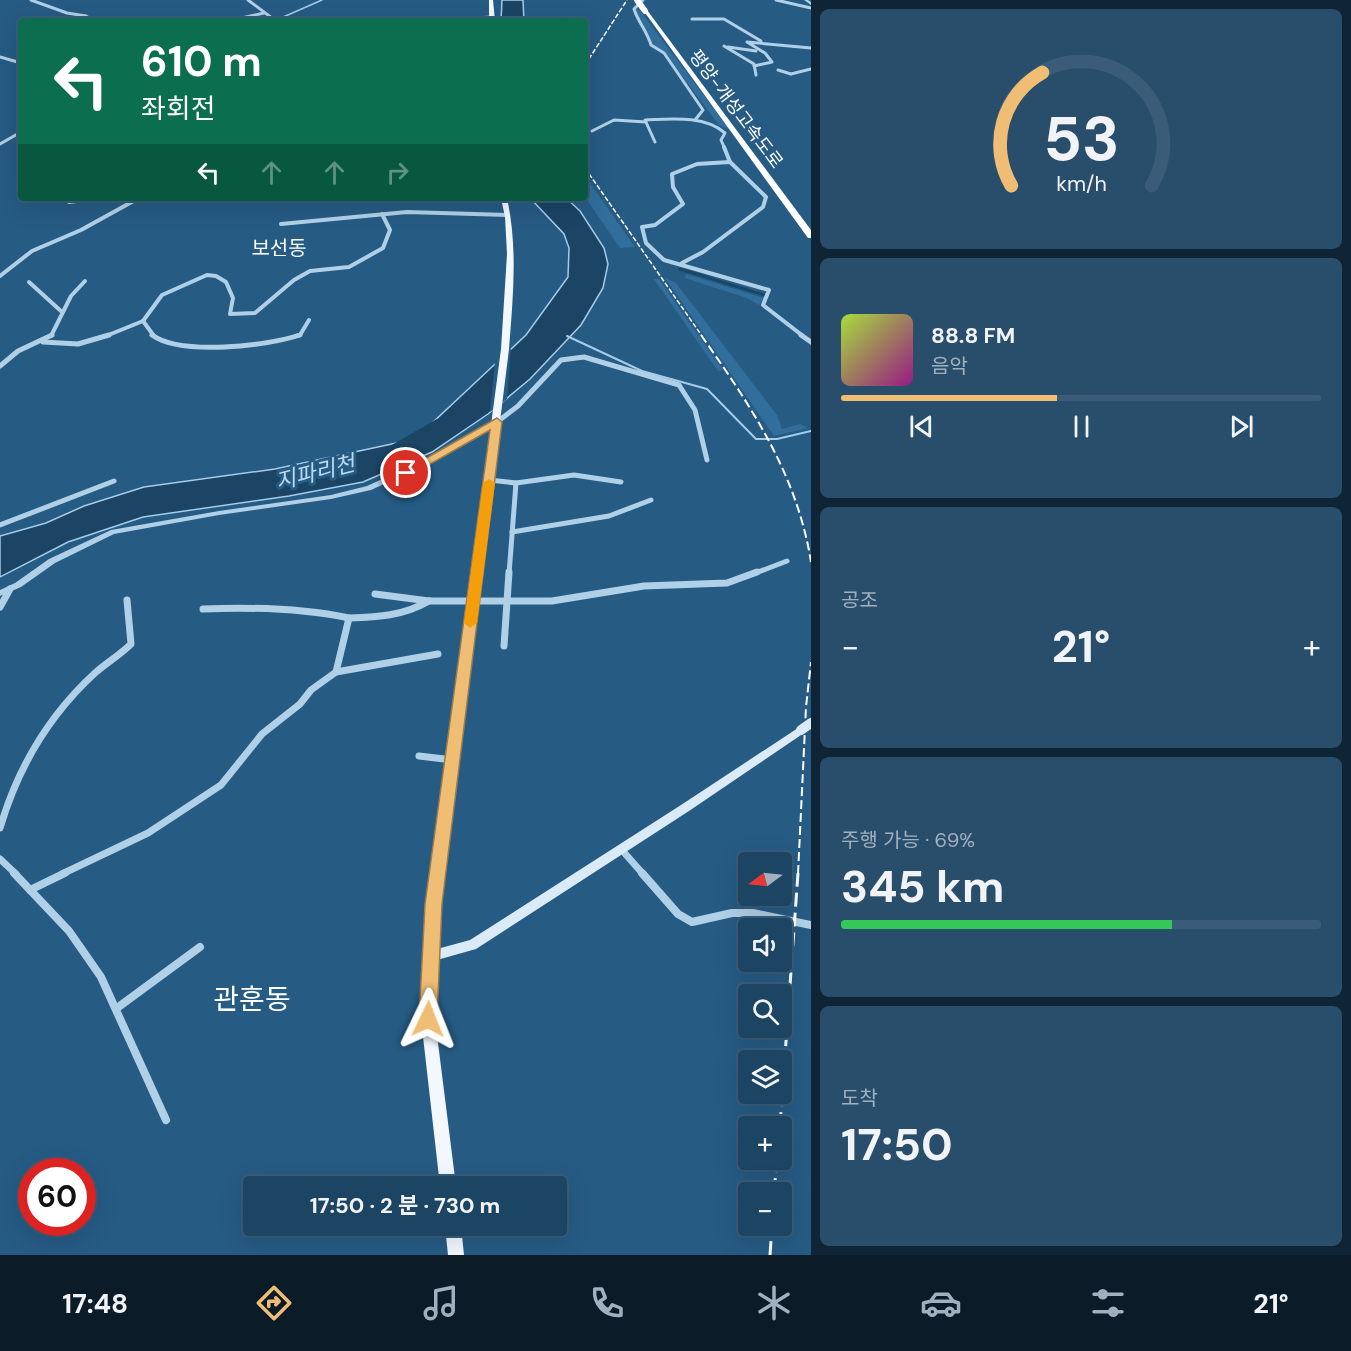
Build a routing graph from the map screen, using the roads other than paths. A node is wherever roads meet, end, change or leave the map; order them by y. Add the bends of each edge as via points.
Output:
1 (31, 0) edge
2 (248, 0) edge
3 (491, 0) edge
4 (636, 0) edge
5 (643, 0) edge
6 (776, 0) edge
7 (806, 0) edge
8 (811, 6) edge
9 (648, 11) junction
10 (264, 13) junction
11 (89, 18) edge
12 (242, 18) edge
13 (273, 18) edge
14 (492, 18) edge
15 (692, 19) dead end
16 (762, 41) junction
17 (811, 48) edge
18 (749, 50) junction
19 (760, 51) junction
20 (737, 54) junction
21 (0, 57) edge
22 (18, 62) edge
23 (754, 66) junction
24 (811, 69) edge
25 (778, 70) dead end
26 (756, 75) dead end
27 (695, 120) junction
28 (646, 122) junction
29 (592, 131) dead end
30 (18, 134) edge
31 (654, 142) dead end
32 (0, 144) edge
33 (730, 162) junction
34 (77, 201) edge
35 (134, 201) edge
36 (505, 201) edge
37 (69, 202) dead end
38 (382, 214) junction
39 (508, 215) junction
40 (811, 223) edge
41 (281, 224) dead end
42 (811, 236) edge
43 (682, 263) junction
44 (0, 276) edge
45 (85, 280) dead end
46 (29, 282) dead end
47 (63, 312) junction
48 (309, 320) dead end
49 (143, 321) junction
50 (42, 342) junction
51 (811, 342) edge
52 (0, 366) edge
53 (497, 422) junction
54 (706, 460) dead end
55 (489, 480) junction
56 (114, 481) dead end
57 (621, 482) dead end
58 (516, 483) junction
59 (651, 500) dead end
60 (0, 525) edge
61 (512, 532) junction
62 (788, 561) dead end
63 (10, 589) junction
64 (0, 593) edge
65 (375, 594) dead end
66 (128, 600) dead end
67 (429, 601) junction
68 (473, 601) junction
69 (507, 603) junction
70 (0, 607) edge
71 (203, 609) dead end
72 (349, 618) junction
73 (504, 646) dead end
74 (438, 654) dead end
75 (336, 672) junction
76 (811, 723) edge
77 (419, 756) dead end
78 (453, 760) junction
79 (0, 828) edge
80 (621, 849) junction
81 (0, 859) edge
82 (30, 890) junction
83 (811, 925) edge
84 (200, 947) dead end
85 (430, 956) junction
86 (117, 1008) junction
87 (166, 1120) dead end
88 (447, 1176) edge
89 (454, 1236) edge
90 (456, 1255) edge

1 - 11 street
2 - 10 street
3 - 14 main road
4 - 9 highway, 평양-개성고속도로, bridge
5 - 9 highway, 평양-개성고속도로
5 - 27 street via 634,9 637,19 647,31 651,45 664,53 703,110
6 - 8 street
7 - 8 street
9 - 40 highway, 평양-개성고속도로
9 - 42 highway, 평양-개성고속도로
10 - 12 street
10 - 13 street
15 - 16 street via 724,19
16 - 17 street
16 - 19 street via 746,43
18 - 19 street
18 - 20 street
18 - 20 street via 724,46
19 - 23 street via 772,62
20 - 23 street
21 - 22 street
23 - 26 street
24 - 25 street via 791,74
27 - 28 street
27 - 33 street via 724,131 721,142
28 - 29 street via 614,120
28 - 31 street
30 - 32 street
33 - 43 street via 760,189 766,197 765,205 703,252
33 - 43 street via 698,164 672,174 673,187 683,204 654,225 641,229 646,245 655,253 670,262
34 - 37 street
35 - 44 street via 32,251
36 - 39 main road
38 - 39 street
38 - 41 street
38 - 49 street via 390,230 383,248 349,267 304,274 255,313 230,314 233,298 226,282 207,275 162,295
39 - 53 main road via 512,260
43 - 51 street via 769,290 763,305
45 - 47 street
46 - 47 street
47 - 50 street via 52,335
48 - 49 street via 300,335 224,348 161,341
49 - 50 street via 87,343
50 - 52 street via 18,351
53 - 54 street via 518,406 561,360 584,357 679,385 691,402
53 - 55 main road
53 - 63 street via 435,458 369,488 331,498 113,532 52,561
55 - 58 street
55 - 68 main road
56 - 60 street
57 - 58 street via 574,475
58 - 61 street
59 - 61 street via 609,516
61 - 69 street
62 - 69 street via 727,584 644,586 552,601
63 - 64 street
63 - 70 street
65 - 67 street
66 - 79 street via 131,644 66,702 33,745 19,768
67 - 68 street
67 - 72 street via 411,611 389,616
68 - 69 street
68 - 78 main road
69 - 73 street
71 - 72 street via 255,607 316,611
72 - 75 street
74 - 75 street
75 - 82 street via 262,734 221,785 148,832
76 - 80 main road, bridge
77 - 78 street
78 - 85 main road
80 - 83 street via 678,914 692,922 732,913 753,913
80 - 85 main road via 472,945
81 - 82 street
82 - 86 street via 89,957
84 - 86 street
85 - 88 main road via 428,1019
86 - 87 street
89 - 90 main road

